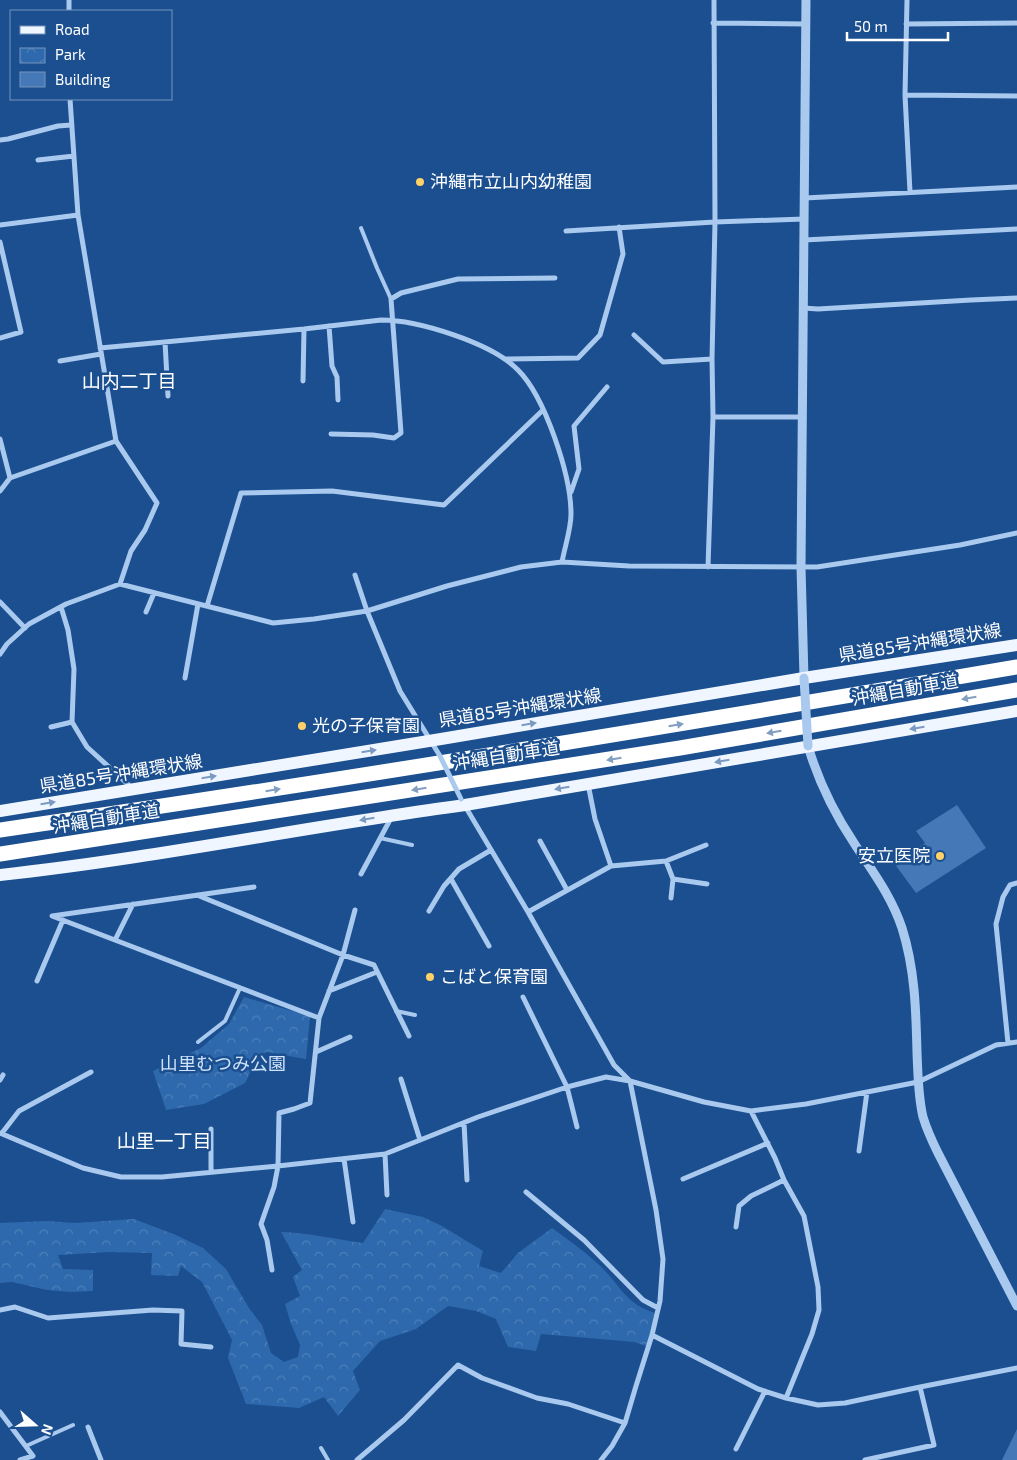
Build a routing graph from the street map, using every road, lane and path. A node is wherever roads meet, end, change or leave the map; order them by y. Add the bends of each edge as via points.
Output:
1 (714, 0) edge
2 (806, 0) edge
3 (906, 0) edge
4 (713, 23) junction
5 (1017, 23) edge
6 (806, 24) junction
7 (906, 24) junction
8 (905, 96) junction
9 (1017, 96) edge
10 (70, 100) edge
11 (71, 125) junction
12 (0, 140) edge
13 (74, 156) junction
14 (38, 160) dead end
15 (1017, 187) edge
16 (910, 192) junction
17 (805, 198) junction
18 (78, 216) junction
19 (804, 219) junction
20 (715, 222) junction
21 (0, 226) edge
22 (361, 228) dead end
23 (619, 228) junction
24 (1017, 229) edge
25 (566, 231) dead end
26 (804, 240) junction
27 (0, 242) edge
28 (556, 278) dead end
29 (1017, 298) edge
30 (391, 299) junction
31 (804, 308) junction
32 (392, 320) junction
33 (329, 326) junction
34 (304, 329) junction
35 (634, 335) dead end
36 (0, 338) edge
37 (164, 342) junction
38 (101, 350) junction
39 (505, 359) junction
40 (712, 359) junction
41 (60, 362) dead end
42 (303, 382) dead end
43 (607, 386) dead end
44 (168, 396) dead end
45 (338, 400) dead end
46 (543, 410) junction
47 (713, 417) junction
48 (802, 417) junction
49 (331, 434) dead end
50 (0, 439) edge
51 (116, 441) junction
52 (10, 478) junction
53 (0, 491) edge
54 (570, 495) junction
55 (1017, 533) edge
56 (562, 562) junction
57 (801, 566) junction
58 (708, 567) junction
59 (355, 575) dead end
60 (120, 584) junction
61 (154, 593) junction
62 (0, 602) edge
63 (198, 604) junction
64 (207, 606) junction
65 (61, 607) junction
66 (367, 610) junction
67 (146, 612) dead end
68 (25, 628) junction
69 (1017, 645) edge
70 (0, 654) edge
71 (1017, 667) edge
72 (185, 678) dead end
73 (804, 678) junction
74 (1017, 690) edge
75 (1017, 711) edge
76 (72, 722) junction
77 (51, 727) dead end
78 (432, 740) junction
79 (808, 746) junction
80 (588, 784) junction
81 (134, 789) junction
82 (463, 802) junction
83 (0, 810) edge
84 (392, 815) junction
85 (0, 830) edge
86 (380, 838) junction
87 (540, 841) dead end
88 (706, 845) dead end
89 (412, 846) dead end
90 (491, 850) junction
91 (0, 854) edge
92 (666, 861) junction
93 (611, 866) junction
94 (361, 874) dead end
95 (0, 875) edge
96 (451, 879) junction
97 (673, 879) junction
98 (1017, 883) edge
99 (707, 884) dead end
100 (254, 886) dead end
101 (567, 890) junction
102 (196, 895) junction
103 (671, 898) dead end
104 (133, 904) junction
105 (355, 910) dead end
106 (429, 911) dead end
107 (528, 912) junction
108 (63, 920) junction
109 (115, 940) junction
110 (490, 946) dead end
111 (343, 955) junction
112 (378, 972) junction
113 (37, 981) dead end
114 (240, 988) junction
115 (329, 991) junction
116 (523, 997) dead end
117 (396, 1011) junction
118 (415, 1015) dead end
119 (319, 1018) junction
120 (409, 1036) dead end
121 (350, 1037) dead end
122 (198, 1042) dead end
123 (1017, 1042) edge
124 (1008, 1043) junction
125 (316, 1052) junction
126 (90, 1072) dead end
127 (401, 1080) dead end
128 (630, 1081) junction
129 (918, 1082) junction
130 (567, 1087) junction
131 (867, 1092) junction
132 (751, 1111) junction
133 (464, 1123) junction
134 (577, 1127) dead end
135 (211, 1129) dead end
136 (1, 1133) edge
137 (420, 1140) junction
138 (768, 1143) junction
139 (859, 1151) dead end
140 (385, 1154) junction
141 (344, 1159) junction
142 (278, 1166) junction
143 (211, 1172) junction
144 (683, 1179) dead end
145 (468, 1180) dead end
146 (784, 1180) junction
147 (526, 1192) dead end
148 (387, 1195) dead end
149 (353, 1222) dead end
150 (736, 1227) dead end
151 (272, 1270) dead end
152 (1017, 1306) edge
153 (658, 1308) junction
154 (0, 1310) edge
155 (652, 1335) junction
156 (212, 1347) dead end
157 (1017, 1368) edge
158 (920, 1386) junction
159 (765, 1391) junction
160 (786, 1398) junction
161 (0, 1412) edge
162 (625, 1423) junction
163 (73, 1425) dead end
164 (88, 1427) dead end
165 (26, 1446) junction
166 (321, 1448) dead end
167 (736, 1449) dead end
168 (35, 1458) edge
169 (20, 1460) edge
170 (101, 1460) edge
171 (328, 1460) edge
172 (357, 1460) edge
173 (601, 1460) edge
174 (864, 1460) edge

1 - 4 street
2 - 6 street
3 - 7 street
4 - 6 street
4 - 20 street
5 - 7 street
6 - 17 street
7 - 8 street
8 - 9 street
8 - 16 street
10 - 11 street
11 - 12 street
11 - 13 street
13 - 14 street
13 - 18 street
15 - 16 street
16 - 17 street
17 - 19 street
18 - 21 street
18 - 38 street
19 - 20 street
19 - 26 street
20 - 23 street
20 - 40 street
22 - 30 lane
23 - 25 street
23 - 39 street via 623,254 600,335 578,358
24 - 26 street
26 - 31 street
27 - 36 street via 22,332
28 - 30 street via 458,279 401,293
29 - 31 street
30 - 32 street
31 - 48 street
32 - 33 street
32 - 39 street via 442,332 486,348
32 - 49 street via 401,433 394,438
33 - 34 street
33 - 45 street
34 - 37 street
34 - 42 street
35 - 40 street via 663,362
37 - 38 street
37 - 44 street
38 - 41 street
38 - 51 street
39 - 46 street via 530,385
40 - 47 street
43 - 54 street via 574,426 579,469
46 - 54 street via 553,431
46 - 64 street via 444,505 332,491 241,493
47 - 48 street
47 - 58 street
48 - 57 street
50 - 52 street
51 - 52 street
51 - 60 street via 157,503 131,551
52 - 53 street
54 - 56 street via 571,516
55 - 57 street via 879,558 816,567
56 - 58 street
56 - 66 street via 480,576
57 - 58 street
57 - 73 street
59 - 66 street
60 - 61 street
60 - 65 street
61 - 63 street
61 - 67 street
62 - 68 street
63 - 64 street
63 - 72 street
64 - 66 street via 273,624
65 - 68 street
65 - 76 street via 74,669
66 - 78 street via 400,691
68 - 70 street
69 - 73 main road, 県道85号沖縄環状線
85 -> 71 highway, 沖縄自動車道 via 413,768
78 -> 73 main road, 県道85号沖縄環状線
73 - 79 street, bridge
74 -> 91 highway, 沖縄自動車道 via 680,748
75 -> 79 main road
76 - 77 street
76 - 81 street via 87,747
81 -> 78 main road, 県道85号沖縄環状線
78 - 82 street, bridge
79 -> 80 main road
79 - 129 street via 840,820 886,891 902,927 915,990
80 -> 82 main road
80 - 93 street via 595,819
83 -> 81 main road, 県道85号沖縄環状線
82 - 84 main road
82 - 90 street
84 - 86 street
84 -> 95 main road via 167,853
86 - 89 lane
86 - 94 street
87 - 101 street
88 - 92 street
90 - 96 street via 460,869
90 - 107 street
92 - 93 street
92 - 97 street
93 - 101 street
96 - 106 street
96 - 110 street
97 - 99 street
97 - 103 street
98 - 124 street via 1010,885 1003,896 996,924
100 - 102 street
101 - 107 street
102 - 104 street
102 - 111 street
104 - 108 street via 52,916
104 - 109 street
105 - 111 street
107 - 128 street via 614,1065
108 - 109 street
108 - 113 street
109 - 114 street
111 - 112 street via 374,965
111 - 115 street
112 - 115 street
112 - 117 street
114 - 119 street
114 - 122 lane via 225,1021
115 - 119 street
116 - 130 street
117 - 118 lane
117 - 120 street
119 - 125 street
121 - 125 street
123 - 124 street
124 - 129 street
125 - 142 street via 310,1103 279,1113
126 - 136 street via 19,1111
127 - 137 street
128 - 130 street via 606,1077
128 - 132 street via 704,1102
128 - 153 street via 663,1259
129 - 131 street
129 - 152 street via 928,1133
130 - 133 street
130 - 134 street
131 - 132 street
131 - 139 street
132 - 138 street
133 - 137 street
133 - 145 street
135 - 143 street
136 - 143 street via 83,1168 121,1177
137 - 140 street
138 - 144 street
138 - 146 street
140 - 141 street
140 - 148 street
141 - 142 street
141 - 149 street
142 - 143 street
142 - 151 street via 261,1224
146 - 150 street via 751,1196 739,1206
146 - 160 street via 804,1216 818,1287 819,1310
147 - 153 street via 584,1240 643,1300
153 - 155 street
154 - 156 street via 15,1307 48,1318 153,1310 182,1311 181,1344
155 - 159 street
155 - 162 street
157 - 158 street
158 - 160 street via 845,1403 818,1405
158 - 174 street via 934,1445
159 - 160 street
159 - 167 street
161 - 165 street
162 - 172 street via 568,1404 537,1398 482,1378 458,1365 404,1420
162 - 173 street
163 - 165 lane
164 - 170 street
165 - 168 street
166 - 171 lane
168 - 169 street

